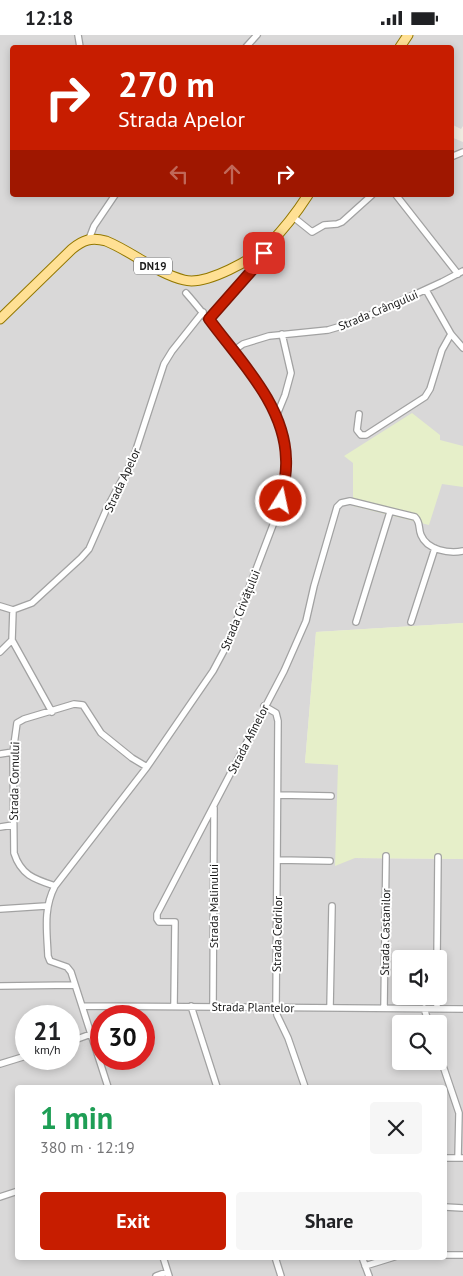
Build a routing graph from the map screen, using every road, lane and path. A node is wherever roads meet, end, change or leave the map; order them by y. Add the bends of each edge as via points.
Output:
1 (257, 35) edge
2 (248, 45) edge
3 (114, 197) edge
4 (306, 197) edge
5 (370, 197) edge
6 (398, 197) edge
7 (292, 216) junction
8 (89, 239) junction
9 (264, 249) junction
10 (460, 273) edge
11 (426, 290) junction
12 (186, 293) dead end
13 (202, 312) junction
14 (0, 319) edge
15 (209, 319) junction
16 (282, 334) junction
17 (451, 334) junction
18 (463, 347) edge
19 (233, 351) junction
20 (359, 414) dead end
21 (276, 417) junction
22 (390, 512) junction
23 (435, 548) junction
24 (463, 551) edge
25 (0, 606) edge
26 (13, 610) junction
27 (356, 622) dead end
28 (411, 622) dead end
29 (12, 640) junction
30 (0, 651) edge
31 (264, 706) junction
32 (52, 712) junction
33 (14, 752) junction
34 (0, 753) edge
35 (147, 767) junction
36 (278, 795) junction
37 (331, 797) dead end
38 (214, 805) junction
39 (13, 825) junction
40 (0, 827) edge
41 (386, 856) dead end
42 (438, 857) dead end
43 (278, 861) junction
44 (330, 861) dead end
45 (55, 886) junction
46 (46, 906) junction
47 (332, 906) dead end
48 (0, 909) edge
49 (437, 950) edge
50 (0, 985) edge
51 (75, 985) junction
52 (82, 1006) junction
53 (174, 1006) junction
54 (192, 1006) junction
55 (213, 1006) junction
56 (276, 1008) junction
57 (330, 1008) junction
58 (384, 1008) junction
59 (424, 1008) junction
60 (437, 1008) joint
61 (463, 1009) edge
62 (426, 1015) edge
63 (90, 1031) edge
64 (15, 1059) edge
65 (0, 1064) edge
66 (103, 1070) edge
67 (444, 1070) edge
68 (107, 1085) edge
69 (216, 1085) edge
70 (303, 1085) edge
71 (447, 1158) edge
72 (460, 1158) edge
73 (15, 1192) edge
74 (0, 1197) edge
75 (447, 1207) edge
76 (463, 1208) edge
77 (447, 1255) edge
78 (463, 1255) edge
79 (164, 1260) edge
80 (276, 1260) edge
81 (363, 1260) edge
82 (384, 1260) edge
83 (365, 1266) junction
84 (168, 1274) edge
85 (156, 1276) edge
86 (281, 1276) edge
87 (369, 1276) edge

1 - 2 street
3 - 8 street
4 - 7 main road, DN19
5 - 7 street via 342,222 324,225 312,232
6 - 10 street
7 - 9 main road, DN19
8 - 9 main road, DN19 via 116,245 187,281 219,274
8 - 14 main road via 72,249
9 - 15 street via 263,256
10 - 11 street, Strada Crângului
11 - 16 street, Strada Crângului via 339,327 319,332
11 - 17 street
12 - 13 street, Strada Crivățului
13 - 15 street, Strada Crivățului
13 - 26 street, Strada Apelor via 164,364 133,459 89,549 39,598
15 - 19 street, Strada Crivățului
16 - 19 street, Strada Crângului via 257,339
16 - 21 street via 290,373
17 - 18 street
17 - 20 street via 425,397 366,435 357,430
19 - 21 street, Strada Crivățului via 255,379
21 - 35 street, Strada Crivățului via 284,441 286,463 285,483 276,517 228,643 199,693
22 - 23 street, Strada Afinelor via 415,517 421,535
22 - 27 street
22 - 31 street, Strada Afinelor via 350,501 337,507 303,628
23 - 24 street via 452,553
23 - 28 street
25 - 26 street
26 - 29 street
29 - 30 street
29 - 32 street
31 - 36 street, Strada Cedrilor via 276,713 278,721
31 - 38 street, Strada Afinelor
32 - 33 street, Strada Cornului via 17,723
32 - 35 street, Strada Cornului via 74,704 83,705 101,733
33 - 34 street
33 - 39 street, Strada Cornului
35 - 45 street, Strada Crivățului
36 - 37 street
36 - 43 street, Strada Cedrilor
38 - 53 street, Strada Afinelor via 157,914 160,922 175,921
38 - 55 street, Strada Malinului
39 - 40 street
39 - 45 street, Strada Cornului via 14,853 23,872
41 - 58 street, Strada Castanilor
42 - 49 street
43 - 44 street
43 - 56 street, Strada Cedrilor
45 - 46 street, Strada Crivățului
46 - 48 street
46 - 51 street via 50,961 69,969
47 - 57 street
50 - 51 street
51 - 52 street
52 - 53 street, Strada Plantelor
52 - 63 street
53 - 54 street, Strada Plantelor
54 - 55 street, Strada Plantelor
54 - 69 street
55 - 56 street, Strada Plantelor
56 - 57 street, Strada Plantelor
56 - 70 street
57 - 58 street, Strada Plantelor
58 - 59 street, Strada Plantelor
59 - 60 street, Strada Plantelor
59 - 62 street
60 - 61 street, Strada Plantelor
64 - 65 street
66 - 68 street
67 - 72 street via 459,1113
71 - 72 street
73 - 74 street
75 - 76 street
77 - 78 street
79 - 84 street
80 - 86 street
81 - 83 street
82 - 83 street
83 - 87 street
84 - 85 street

